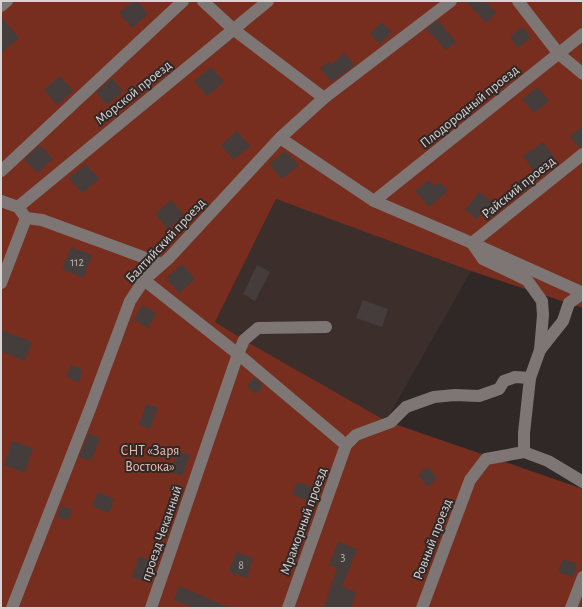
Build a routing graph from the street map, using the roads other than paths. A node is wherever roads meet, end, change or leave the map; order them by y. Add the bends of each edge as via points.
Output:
1 (7, 1) edge
2 (183, 1) edge
3 (203, 1) edge
4 (268, 1) edge
5 (451, 1) edge
6 (518, 1) edge
7 (1, 6) edge
8 (233, 29) junction
9 (583, 34) edge
10 (559, 54) junction
11 (583, 74) edge
12 (324, 98) junction
13 (280, 138) junction
14 (583, 154) edge
15 (1, 171) edge
16 (1, 201) edge
17 (374, 201) junction
18 (18, 207) junction
19 (26, 218) junction
20 (472, 243) junction
21 (162, 264) junction
22 (144, 280) junction
23 (1, 283) edge
24 (583, 293) edge
25 (326, 327) dead end
26 (540, 350) junction
27 (238, 354) junction
28 (530, 378) junction
29 (346, 445) junction
30 (524, 452) junction
31 (583, 482) edge
32 (583, 577) edge
33 (12, 608) edge
34 (152, 608) edge
35 (288, 608) edge
36 (422, 608) edge
37 (572, 608) edge

1 - 7 lane
2 - 15 lane
3 - 8 lane
4 - 8 lane, Морской проезд
5 - 12 lane, Балтийский проезд
6 - 10 lane
8 - 12 lane
8 - 18 lane, Морской проезд
9 - 10 lane, Плодородный проезд
10 - 11 lane
10 - 17 lane, Плодородный проезд
12 - 13 lane, Балтийский проезд
13 - 17 lane
13 - 21 lane, Балтийский проезд
14 - 20 lane, Райский проезд
16 - 18 lane
17 - 20 lane
18 - 19 lane
19 - 21 lane via 42,220
19 - 23 lane
20 - 24 lane
20 - 26 lane via 483,258 527,280 542,301
21 - 22 lane, Балтийский проезд
22 - 27 lane
22 - 33 lane, Балтийский проезд via 130,301
24 - 26 lane via 569,303 564,321
25 - 27 lane, проезд Чеканный via 258,328 244,340
26 - 28 lane
27 - 29 lane
27 - 34 lane, проезд Чеканный
28 - 29 lane via 515,377 504,381 499,389 479,396 434,397 406,407 391,422 356,435
28 - 30 lane
29 - 35 lane, Мраморный проезд
30 - 31 lane via 548,461
30 - 36 lane, Ровный проезд via 486,459 470,480
32 - 37 lane

